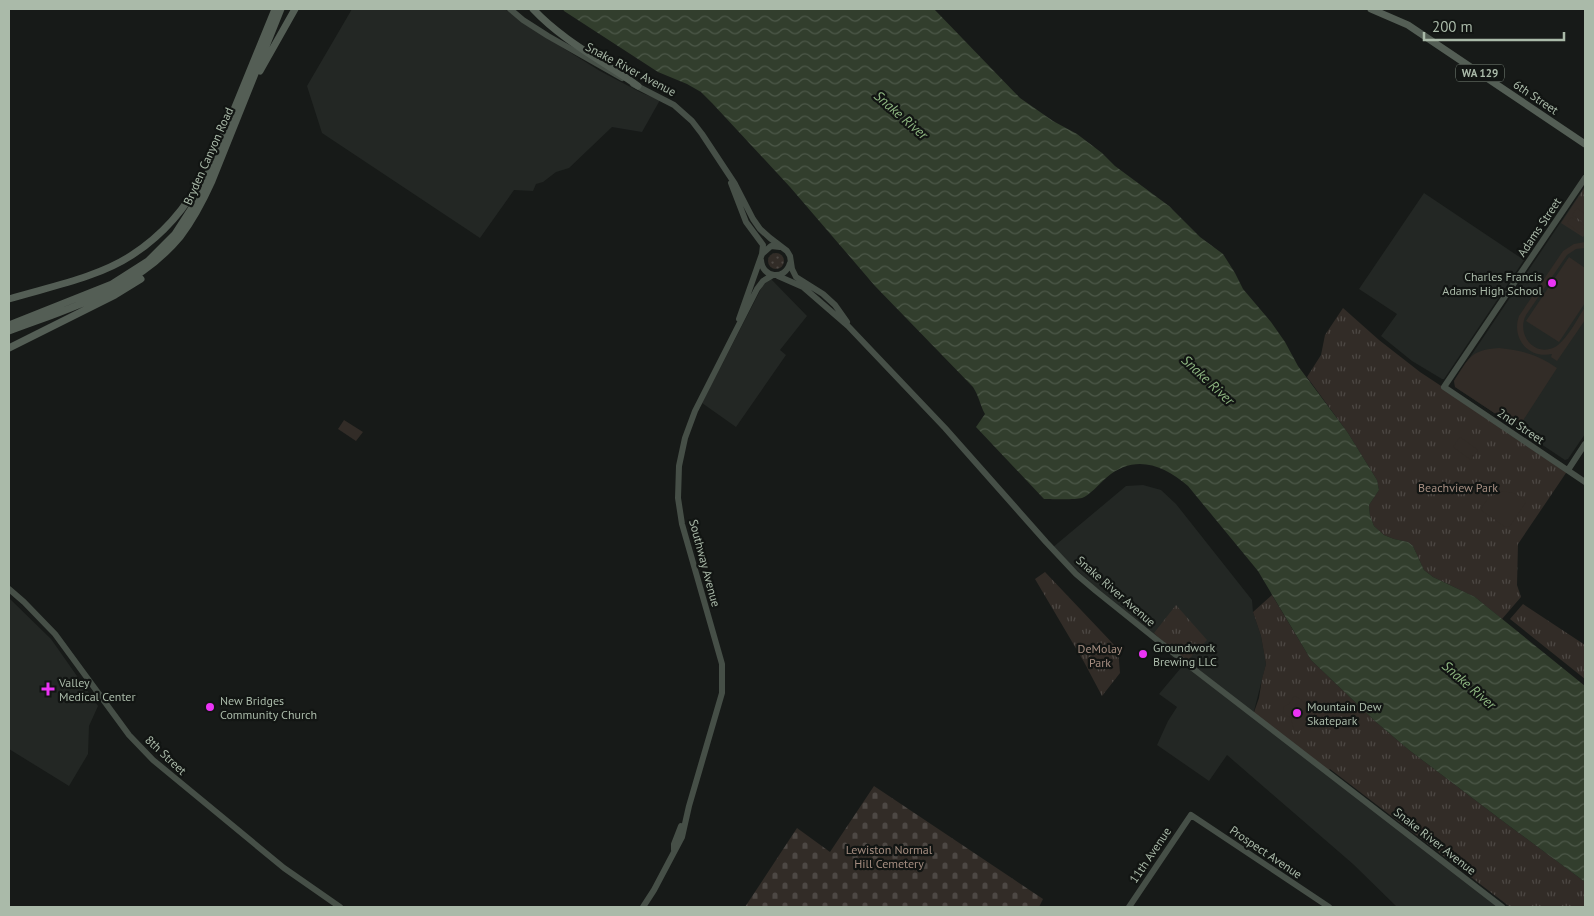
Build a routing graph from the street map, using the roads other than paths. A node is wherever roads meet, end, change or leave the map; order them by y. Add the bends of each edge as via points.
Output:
1 (275, 9) edge
2 (282, 9) edge
3 (295, 9) edge
4 (510, 9) edge
5 (532, 9) edge
6 (1371, 9) edge
7 (638, 86) junction
8 (246, 97) junction
9 (1585, 144) edge
10 (218, 149) junction
11 (724, 168) junction
12 (1585, 178) edge
13 (180, 236) junction
14 (782, 248) junction
15 (762, 257) junction
16 (790, 262) junction
17 (775, 276) junction
18 (9, 299) edge
19 (9, 325) edge
20 (848, 326) junction
21 (9, 331) edge
22 (735, 332) junction
23 (9, 348) edge
24 (1444, 387) joint
25 (1585, 444) edge
26 (1568, 470) junction
27 (1585, 482) edge
28 (9, 589) edge
29 (1191, 815) joint
30 (340, 907) edge
31 (643, 907) edge
32 (1129, 907) edge
33 (1329, 907) edge
34 (1502, 907) edge

1 - 10 main road, Bryden Canyon Road
2 - 8 main road, Bryden Canyon Road
3 - 8 main road
4 - 7 main road, Snake River Avenue via 548,36
5 - 7 main road via 563,36
6 - 9 main road, 6th Street / WA 129 via 1408,25
7 - 11 main road, Snake River Avenue via 674,104 684,113
8 - 13 main road, Bryden Canyon Road via 202,203
10 - 18 main road via 184,207 148,244 103,270
10 - 19 main road, Bryden Canyon Road via 187,217 148,262 112,284
11 - 14 main road, Snake River Avenue via 760,229
11 - 15 main road, Snake River Avenue via 746,222 763,245
12 - 24 main road, Adams Street
13 - 21 main road, Bryden Canyon Road via 152,266 126,283
13 - 23 main road via 155,268 129,287
14 - 15 main road via 771,246
14 - 16 main road via 790,256
15 - 17 main road via 764,270
15 - 22 main road, Southway Avenue
16 - 17 main road via 786,271
16 - 20 main road, Snake River Avenue via 796,277 835,305
17 - 20 main road, Snake River Avenue via 803,287
17 - 22 main road, Southway Avenue via 761,283
20 - 34 main road, Snake River Avenue via 1076,574 1187,664
22 - 31 main road, Southway Avenue via 689,424 679,466 678,498 682,524 722,664 722,692 674,851
24 - 26 main road, 2nd Street
25 - 26 main road
26 - 27 main road, 2nd Street
28 - 30 main road, 8th Street via 55,634 124,728 153,760 284,868
29 - 32 main road, 11th Avenue
29 - 33 main road, Prospect Avenue

